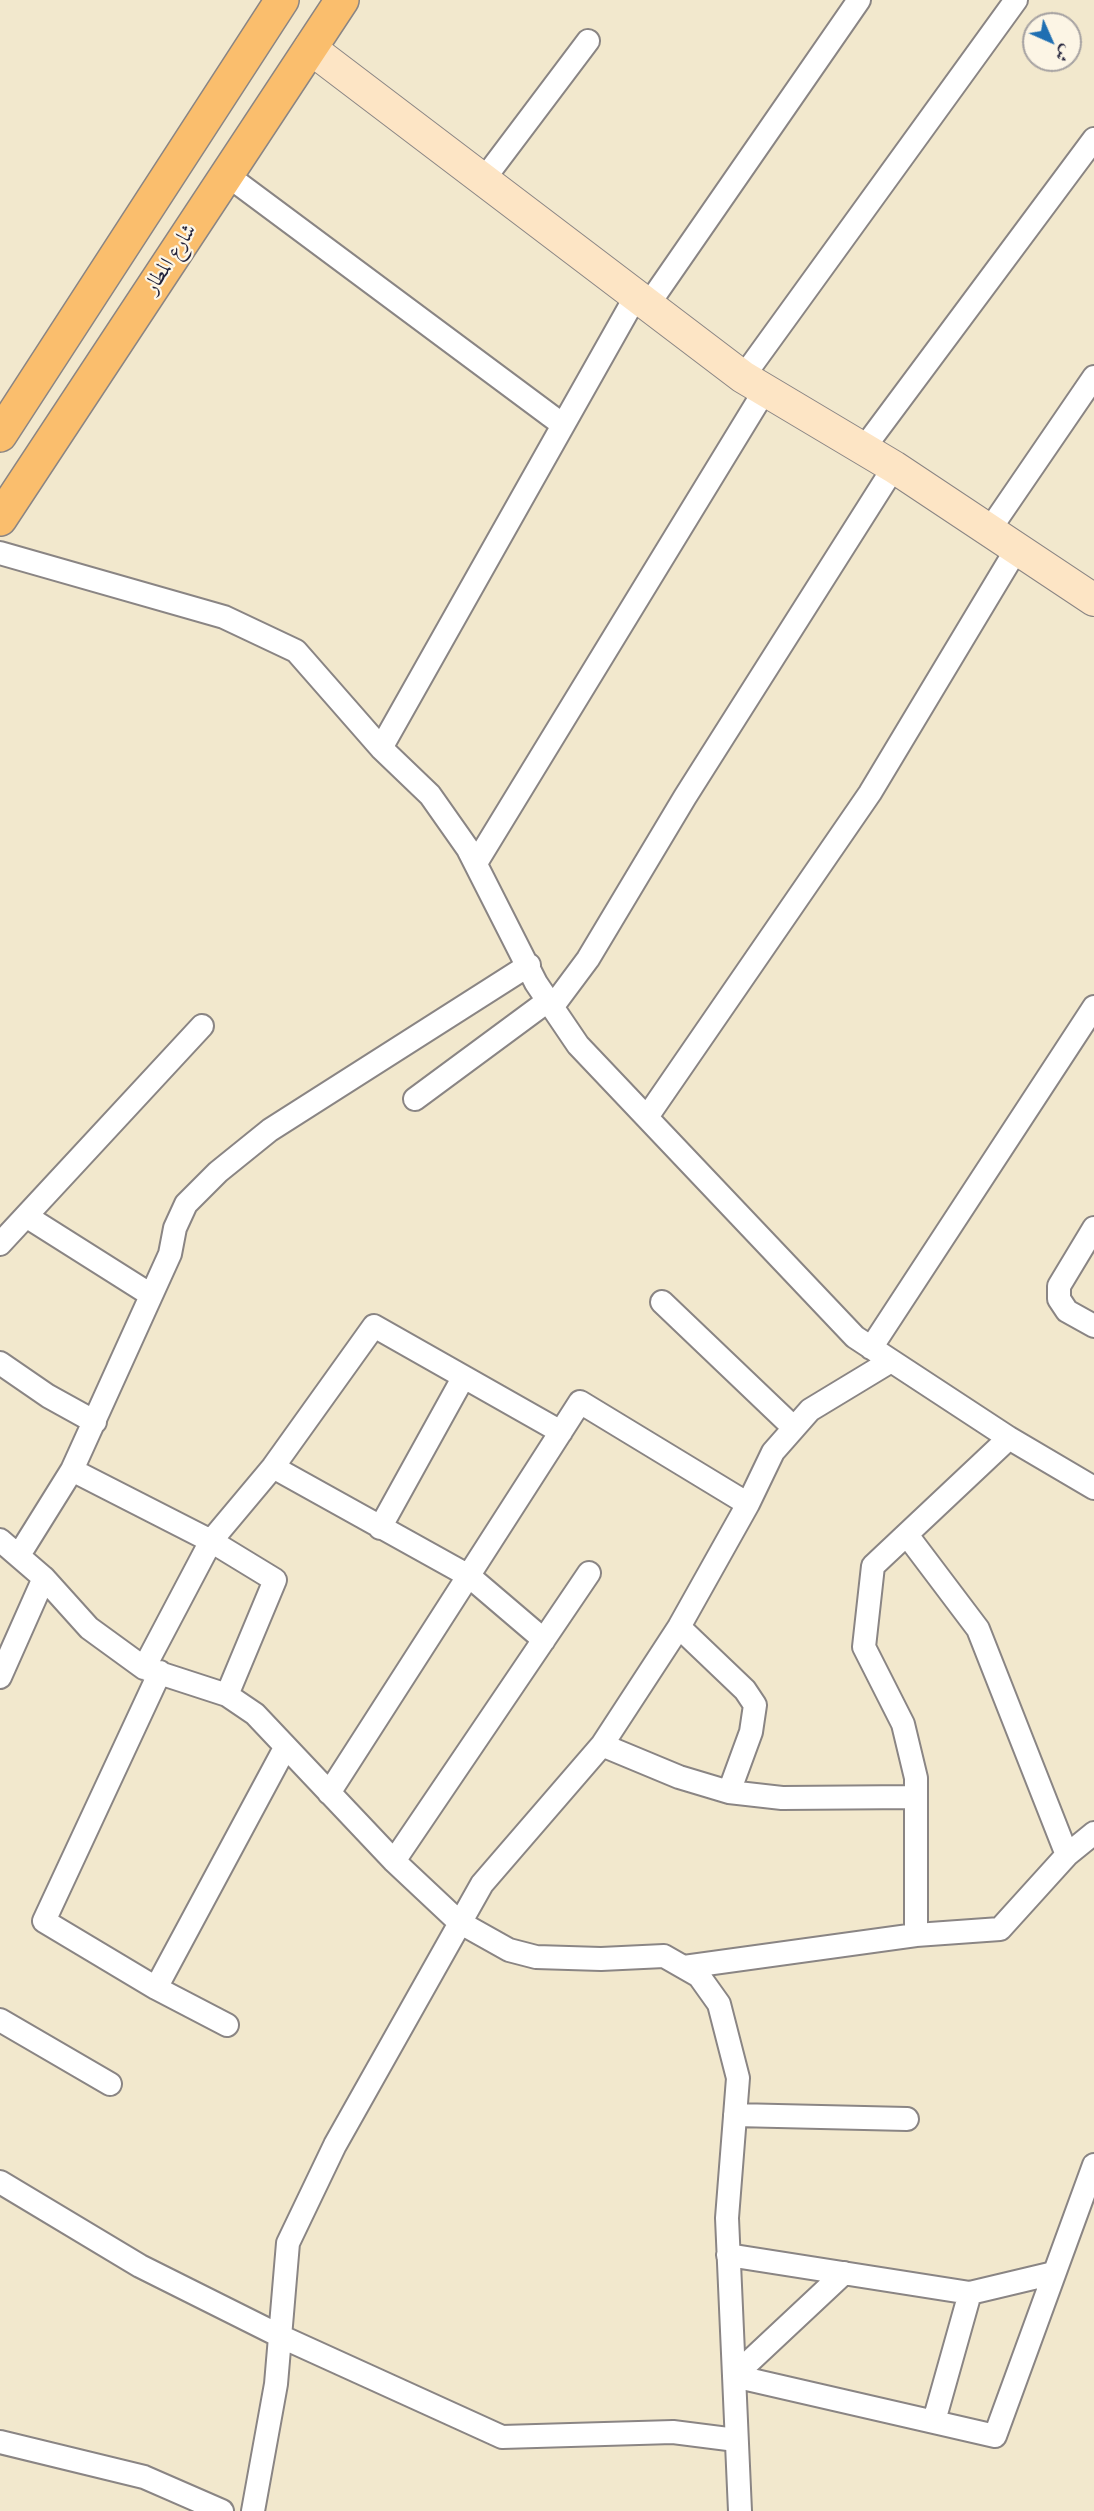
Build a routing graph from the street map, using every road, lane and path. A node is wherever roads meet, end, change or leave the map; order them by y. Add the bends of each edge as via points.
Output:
1 (282, 0) edge
2 (342, 0) edge
3 (858, 0) edge
4 (1016, 0) edge
5 (588, 41) dead end
6 (310, 48) junction
7 (1094, 139) edge
8 (226, 175) junction
9 (484, 179) junction
10 (642, 301) junction
11 (1094, 377) edge
12 (754, 383) junction
13 (563, 426) junction
14 (0, 435) edge
15 (864, 448) junction
16 (894, 467) junction
17 (0, 519) edge
18 (988, 532) junction
19 (1016, 550) junction
20 (0, 553) edge
21 (1094, 600) edge
22 (381, 748) junction
23 (476, 863) junction
24 (528, 965) junction
25 (551, 1003) junction
26 (1094, 1007) edge
27 (202, 1026) dead end
28 (415, 1099) dead end
29 (647, 1117) junction
30 (26, 1216) junction
31 (1094, 1228) edge
32 (0, 1244) edge
33 (151, 1295) junction
34 (662, 1302) dead end
35 (1094, 1326) edge
36 (871, 1348) junction
37 (891, 1361) junction
38 (0, 1363) edge
39 (463, 1378) junction
40 (95, 1422) junction
41 (794, 1428) junction
42 (561, 1432) junction
43 (1009, 1438) junction
44 (273, 1467) junction
45 (72, 1470) junction
46 (1092, 1481) edge
47 (748, 1504) junction
48 (380, 1528) junction
49 (907, 1536) junction
50 (0, 1540) edge
51 (210, 1541) junction
52 (19, 1555) junction
53 (589, 1573) dead end
54 (469, 1576) junction
55 (44, 1578) junction
56 (679, 1627) junction
57 (544, 1640) junction
58 (152, 1670) junction
59 (0, 1677) edge
60 (227, 1695) junction
61 (602, 1745) junction
62 (285, 1748) junction
63 (729, 1792) junction
64 (329, 1793) junction
65 (916, 1797) junction
66 (1094, 1833) edge
67 (1067, 1855) junction
68 (394, 1861) junction
69 (459, 1922) junction
70 (916, 1935) junction
71 (684, 1967) junction
72 (156, 1988) junction
73 (0, 2020) edge
74 (227, 2025) dead end
75 (110, 2084) dead end
76 (735, 2115) junction
77 (907, 2119) dead end
78 (1094, 2165) edge
79 (0, 2182) edge
80 (728, 2255) junction
81 (844, 2273) junction
82 (1054, 2273) junction
83 (970, 2293) junction
84 (282, 2337) junction
85 (734, 2376) junction
86 (934, 2421) junction
87 (736, 2440) junction
88 (0, 2442) edge
89 (222, 2511) edge
90 (253, 2511) edge
91 (740, 2511) edge

1 - 14 main road
2 - 6 main road, شارع المطار
3 - 10 street
4 - 12 street
5 - 9 street
6 - 8 main road, شارع المطار
6 - 9 street
7 - 15 street
8 - 13 street
8 - 17 main road, شارع المطار
9 - 10 street
10 - 12 street
10 - 13 street
11 - 18 street
12 - 15 street
12 - 23 street
13 - 22 street
15 - 16 street
16 - 18 street
16 - 25 street via 684,797 588,959
18 - 19 street
19 - 21 street
19 - 29 street via 870,793
20 - 22 street via 224,617 296,651
22 - 23 street via 430,795
23 - 24 street
24 - 25 street
24 - 33 street via 270,1130 218,1172 186,1204 175,1228 170,1254
25 - 28 street
25 - 29 street via 578,1045
26 - 36 street
27 - 30 street
29 - 36 street via 855,1337
30 - 32 street
30 - 33 street
31 - 35 street via 1059,1286 1059,1299 1066,1311
33 - 40 street
34 - 41 street
36 - 37 street
37 - 41 street via 810,1410
37 - 43 street
38 - 40 street
39 - 42 street
39 - 44 street via 374,1326
39 - 48 street
40 - 45 street
41 - 47 street via 773,1452
42 - 47 street via 580,1402
42 - 54 street
43 - 46 street
43 - 49 street
44 - 48 street
44 - 51 street
45 - 51 street
45 - 52 street
47 - 56 street
48 - 54 street
49 - 65 street via 873,1566 864,1647 903,1724 916,1779
49 - 67 street via 978,1629
50 - 52 street
51 - 58 street
51 - 60 street via 275,1580
52 - 55 street
53 - 57 street
54 - 57 street
54 - 64 street
55 - 58 street via 89,1628
55 - 59 street
56 - 61 street
56 - 63 street via 745,1690 755,1705 751,1732
57 - 68 street
58 - 60 street
58 - 72 street via 45,1921
60 - 62 street via 255,1714
61 - 63 street
61 - 69 street via 489,1875
62 - 64 street
62 - 72 street
63 - 65 street via 782,1798
64 - 68 street
65 - 70 street
66 - 67 street
67 - 70 street via 1000,1929
68 - 69 street
69 - 71 street via 509,1950 536,1957 664,1956
69 - 84 street via 334,2145 288,2242
70 - 71 street
71 - 76 street via 699,1976 719,2004 738,2078
72 - 74 street
73 - 75 street
76 - 77 street
76 - 80 street
78 - 82 street
79 - 84 street via 140,2266
80 - 81 street
80 - 85 street
81 - 83 street
81 - 85 street
82 - 83 street
82 - 86 street via 995,2436
83 - 86 street
84 - 87 street via 502,2437 673,2432
84 - 90 street
85 - 86 street
85 - 87 street
87 - 91 street
88 - 89 street via 144,2477

